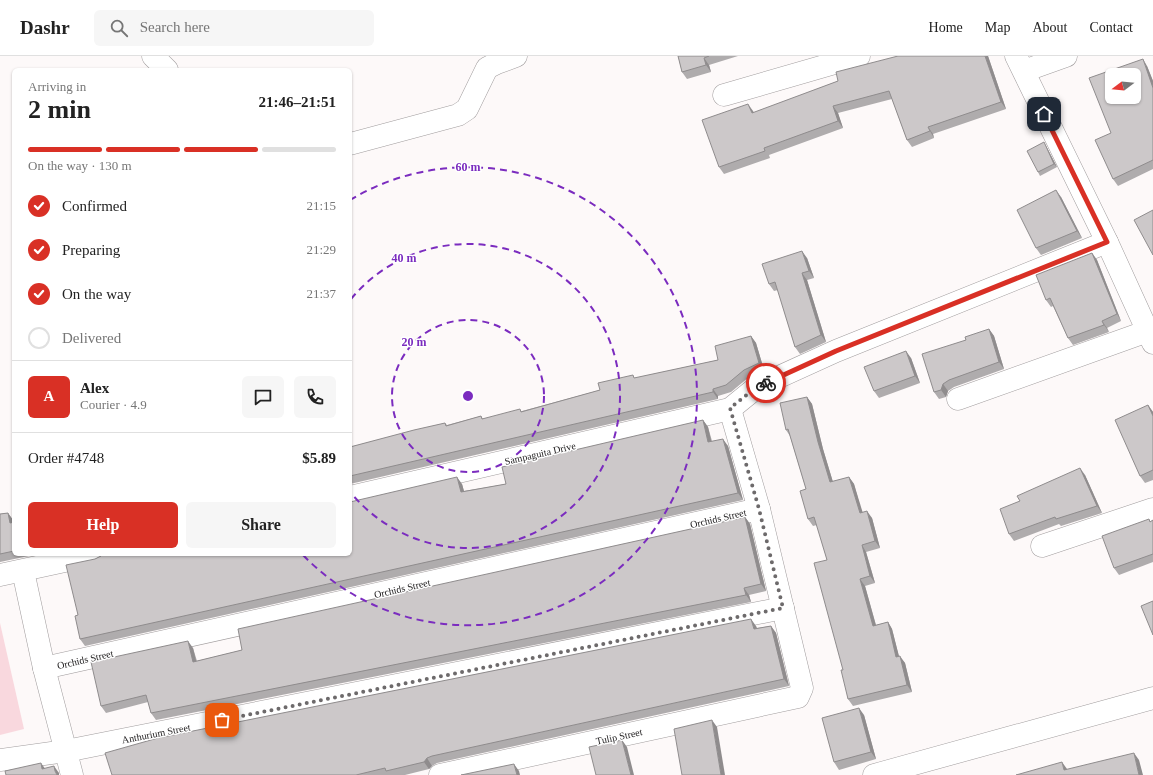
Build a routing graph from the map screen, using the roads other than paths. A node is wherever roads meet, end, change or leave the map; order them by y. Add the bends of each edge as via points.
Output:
1 (153, 56) edge
2 (516, 56) edge
3 (859, 56) edge
4 (1066, 56) edge
5 (1020, 64) edge
6 (165, 68) edge
7 (724, 95) dead end
8 (352, 143) edge
9 (1107, 242) junction
10 (1150, 337) edge
11 (958, 399) dead end
12 (730, 408) junction
13 (352, 497) edge
14 (759, 509) junction
15 (1153, 509) edge
16 (1042, 546) dead end
17 (88, 556) edge
18 (23, 571) junction
19 (0, 575) edge
20 (783, 608) junction
21 (44, 668) junction
22 (1153, 698) edge
23 (66, 751) junction
24 (0, 760) edge
25 (72, 775) edge
26 (440, 775) edge
27 (874, 775) edge

1 - 6 street
2 - 8 street via 487,68 466,109 458,115
3 - 7 street
4 - 5 street
5 - 9 street
9 - 10 street
9 - 12 street via 836,351 757,387
10 - 11 street
12 - 13 street, Sampaguita Drive
12 - 14 street
14 - 20 street
14 - 21 street, Orchids Street
15 - 16 street
17 - 18 street
18 - 19 street
18 - 21 street
20 - 23 street, Anthurium Street
20 - 26 street, Tulip Street via 802,688 798,697
21 - 23 street
22 - 27 street
23 - 24 street, Anthurium Street
23 - 25 street

